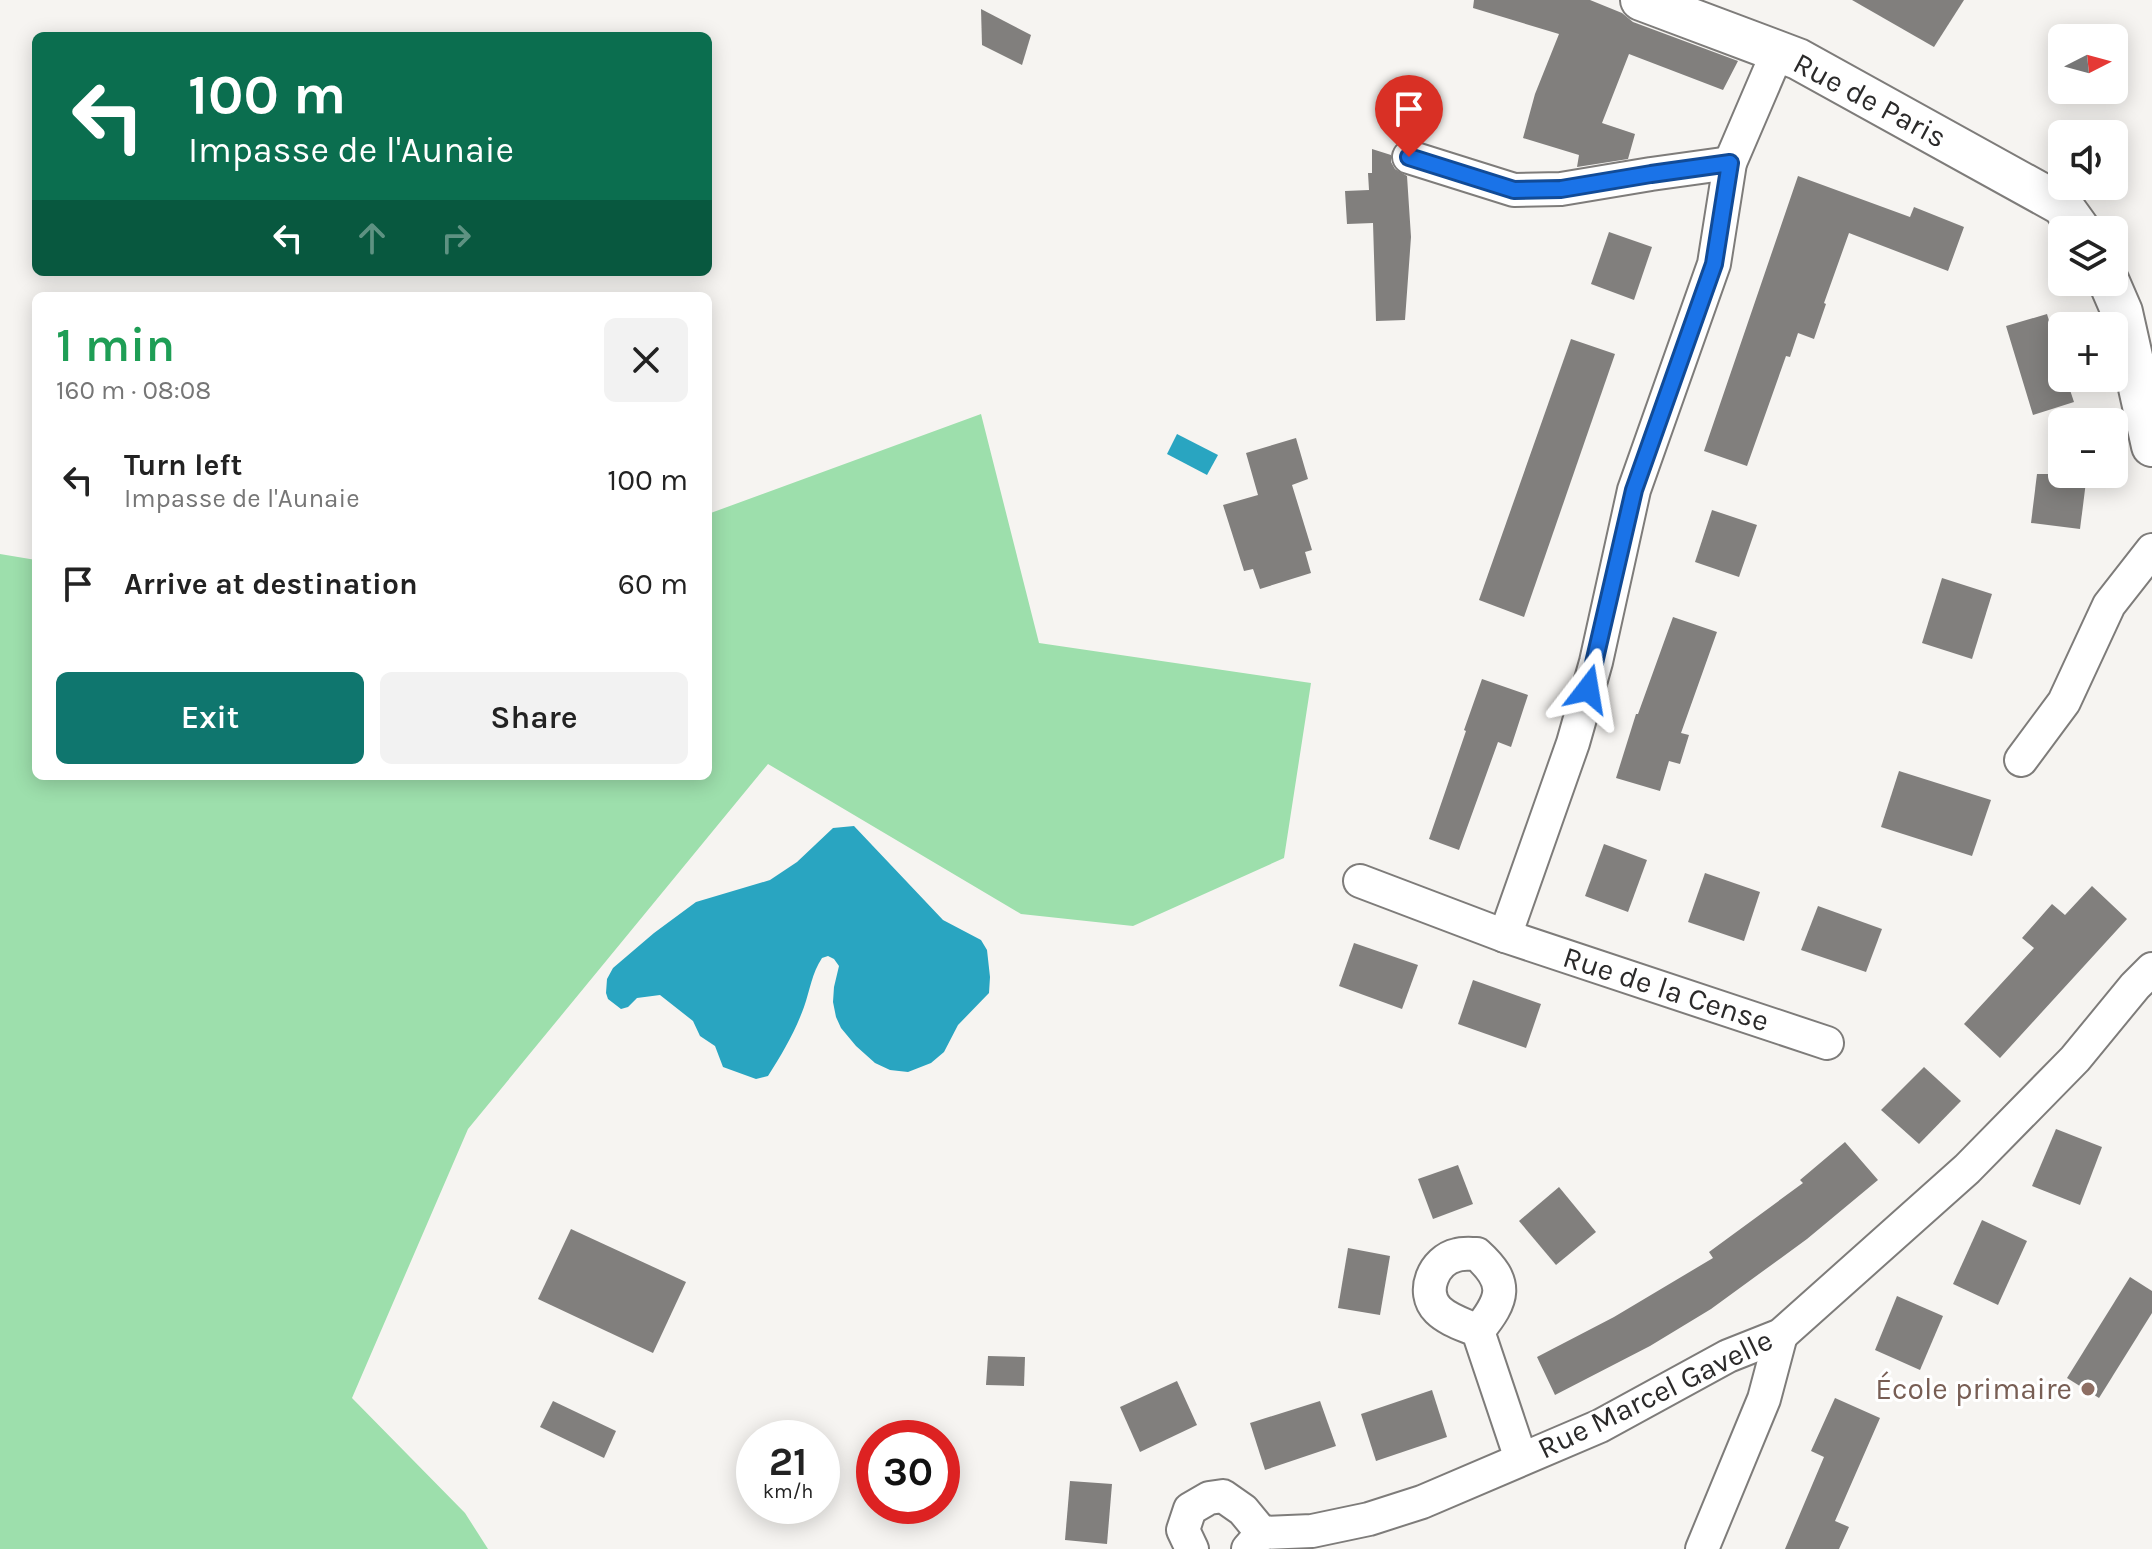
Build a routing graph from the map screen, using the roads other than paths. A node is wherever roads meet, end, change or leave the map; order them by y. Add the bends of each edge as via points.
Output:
1 (1641, 0) edge
2 (1778, 51) junction
3 (1409, 157) dead end
4 (1730, 163) junction
5 (2070, 216) edge
6 (2115, 296) edge
7 (2152, 446) edge
8 (2152, 550) edge
9 (2021, 760) dead end
10 (1360, 881) dead end
11 (1505, 936) junction
12 (2152, 969) edge
13 (1827, 1043) dead end
14 (1478, 1331) dead end
15 (1781, 1335) junction
16 (1521, 1459) junction
17 (1255, 1541) edge
18 (1192, 1549) edge
19 (1702, 1549) edge

1 - 2 street, Rue de Paris
2 - 4 street
2 - 5 street, Rue de Paris via 2062,205
3 - 4 street via 1514,190 1561,189
4 - 11 street via 1714,264 1634,490 1573,743
6 - 7 street
8 - 9 street via 2109,605 2064,702
10 - 11 street, Rue de la Cense
11 - 13 street, Rue de la Cense
12 - 15 street, Rue Marcel Gavelle via 2075,1059 1967,1169
14 - 16 street
15 - 16 street, Rue Marcel Gavelle via 1728,1356 1600,1426
15 - 19 street via 1764,1399
16 - 17 street, Rue Marcel Gavelle via 1369,1519
17 - 18 street, Rue Marcel Gavelle via 1243,1510 1223,1496 1190,1509 1183,1530

